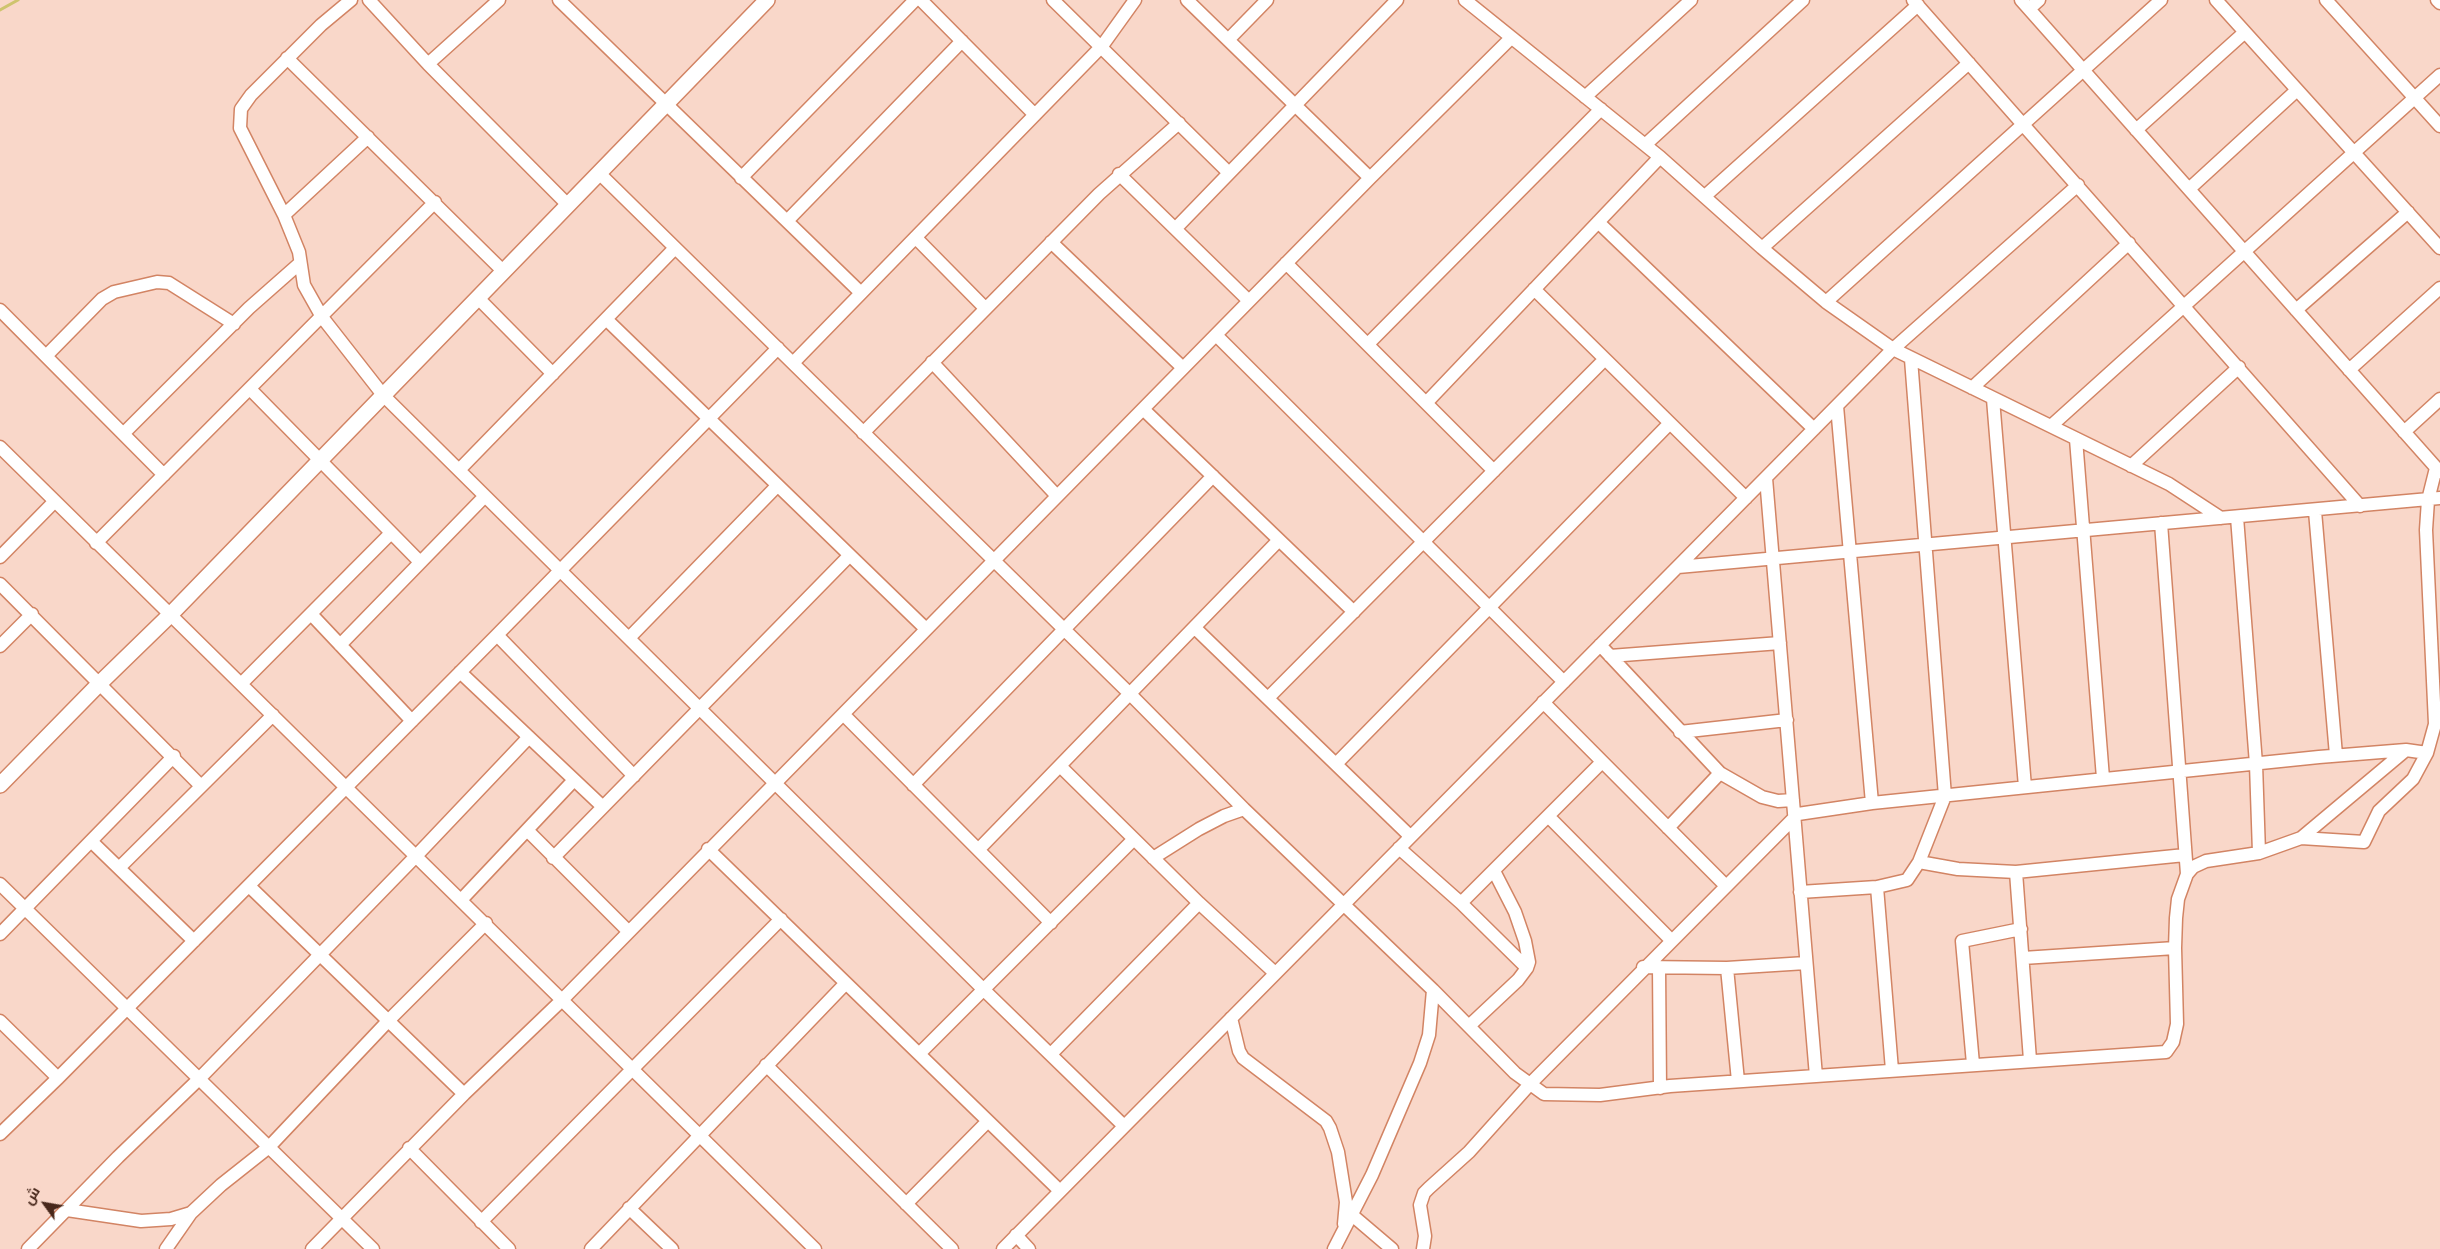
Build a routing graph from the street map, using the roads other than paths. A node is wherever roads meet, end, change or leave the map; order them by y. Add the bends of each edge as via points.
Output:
1 (350, 0) edge
2 (369, 0) edge
3 (499, 0) edge
4 (559, 0) edge
5 (767, 0) edge
6 (915, 0) edge
7 (921, 0) edge
8 (1053, 0) edge
9 (1135, 0) edge
10 (1187, 0) edge
11 (1267, 0) edge
12 (1397, 0) edge
13 (1465, 0) edge
14 (1691, 0) edge
15 (1803, 0) edge
16 (2039, 0) edge
17 (2162, 0) edge
18 (2216, 0) edge
19 (2326, 0) edge
20 (2437, 0) edge
21 (1916, 2) edge
22 (2440, 3) edge
23 (2025, 4) edge
24 (2245, 32) junction
25 (1511, 38) junction
26 (1228, 40) junction
27 (962, 42) junction
28 (1102, 46) junction
29 (287, 58) junction
30 (1969, 63) junction
31 (428, 64) junction
32 (2084, 70) junction
33 (2440, 76) edge
34 (2297, 90) junction
35 (1585, 97) junction
36 (2415, 98) junction
37 (665, 105) junction
38 (1295, 107) junction
39 (1601, 109) junction
40 (1035, 115) junction
41 (1179, 123) junction
42 (2023, 124) junction
43 (2440, 126) edge
44 (2136, 130) junction
45 (368, 137) junction
46 (1645, 145) junction
47 (2354, 153) junction
48 (1660, 157) junction
49 (1230, 173) junction
50 (600, 174) junction
51 (1119, 174) junction
52 (741, 178) junction
53 (1370, 178) junction
54 (2078, 185) junction
55 (2189, 189) junction
56 (1705, 196) junction
57 (435, 202) junction
58 (568, 206) junction
59 (2408, 212) junction
60 (284, 215) junction
61 (787, 221) junction
62 (1598, 222) junction
63 (1176, 228) junction
64 (916, 238) junction
65 (1051, 242) junction
66 (2129, 243) junction
67 (675, 248) junction
68 (1762, 248) junction
69 (2440, 248) edge
70 (2244, 252) junction
71 (300, 263) junction
72 (1286, 263) junction
73 (504, 272) junction
74 (2440, 288) edge
75 (1534, 289) junction
76 (861, 293) junction
77 (478, 298) junction
78 (1249, 301) junction
79 (1826, 302) junction
80 (2184, 306) junction
81 (985, 308) junction
82 (0, 310) edge
83 (2296, 310) junction
84 (322, 316) junction
85 (606, 319) junction
86 (234, 324) junction
87 (1216, 335) junction
88 (1369, 343) junction
89 (778, 348) junction
90 (1894, 349) junction
91 (47, 355) junction
92 (1605, 359) junction
93 (1911, 359) junction
94 (932, 362) junction
95 (793, 363) junction
96 (2239, 367) junction
97 (1183, 368) junction
98 (2349, 370) junction
99 (553, 374) junction
100 (1972, 388) junction
101 (250, 389) junction
102 (383, 395) junction
103 (1993, 399) junction
104 (2440, 399) edge
105 (1427, 402) junction
106 (1837, 406) junction
107 (1143, 409) junction
108 (708, 419) junction
109 (1670, 423) junction
110 (2051, 426) junction
111 (1814, 429) junction
112 (2404, 432) junction
113 (124, 433) junction
114 (863, 433) junction
115 (2076, 439) junction
116 (0, 447) edge
117 (320, 461) junction
118 (2131, 466) junction
119 (458, 470) junction
120 (1494, 470) junction
121 (2438, 470) edge
122 (164, 475) junction
123 (1213, 476) junction
124 (1766, 478) junction
125 (777, 486) junction
126 (485, 496) junction
127 (1057, 496) junction
128 (1746, 498) junction
129 (2434, 499) edge
130 (54, 500) junction
131 (2360, 506) junction
132 (2315, 511) junction
133 (2237, 517) junction
134 (2220, 518) junction
135 (2161, 523) junction
136 (2083, 530) junction
137 (391, 532) junction
138 (2004, 537) junction
139 (1279, 540) junction
140 (1423, 542) junction
141 (96, 543) junction
142 (1925, 544) junction
143 (1850, 551) junction
144 (849, 556) junction
145 (0, 557) edge
146 (1772, 558) junction
147 (993, 561) junction
148 (420, 562) junction
149 (1678, 567) junction
150 (560, 569) junction
151 (0, 584) edge
152 (1489, 608) junction
153 (1354, 612) junction
154 (32, 614) junction
155 (311, 614) junction
156 (170, 615) junction
157 (1196, 628) junction
158 (926, 629) junction
159 (1065, 631) junction
160 (497, 635) junction
161 (629, 638) junction
162 (1780, 643) junction
163 (340, 644) junction
164 (1600, 645) junction
165 (0, 646) edge
166 (1610, 656) junction
167 (460, 672) junction
168 (1564, 682) junction
169 (100, 683) junction
170 (242, 684) junction
171 (1130, 694) junction
172 (1268, 698) junction
173 (1543, 702) junction
174 (700, 708) junction
175 (843, 714) junction
176 (273, 715) junction
177 (1787, 720) junction
178 (412, 721) junction
179 (1680, 732) junction
180 (529, 737) junction
181 (2406, 750) junction
182 (2427, 753) junction
183 (2336, 755) junction
184 (174, 756) junction
185 (1602, 762) junction
186 (1336, 764) junction
187 (2256, 764) junction
188 (1060, 766) junction
189 (1720, 773) junction
190 (2178, 773) junction
191 (634, 776) junction
192 (2103, 778) junction
193 (574, 780) junction
194 (776, 782) junction
195 (0, 785) edge
196 (200, 785) junction
197 (913, 785) junction
198 (347, 786) junction
199 (2025, 787) junction
200 (1945, 796) junction
201 (1793, 800) junction
202 (1872, 803) junction
203 (602, 807) junction
204 (1244, 809) junction
205 (1548, 816) junction
206 (1794, 816) junction
207 (1668, 828) junction
208 (526, 830) junction
209 (1410, 836) junction
210 (2301, 838) junction
211 (1133, 840) junction
212 (92, 842) junction
213 (1399, 848) junction
214 (708, 849) junction
215 (978, 849) junction
216 (2259, 853) junction
217 (417, 855) junction
218 (2185, 855) junction
219 (553, 858) junction
220 (1153, 858) junction
221 (1919, 862) junction
222 (119, 868) junction
223 (1494, 871) junction
224 (2016, 872) junction
225 (2187, 874) junction
226 (0, 884) edge
227 (249, 886) junction
228 (1726, 886) junction
229 (1877, 887) junction
230 (1800, 892) junction
231 (462, 899) junction
232 (1199, 903) junction
233 (1461, 903) junction
234 (1343, 905) junction
235 (26, 907) junction
236 (781, 920) junction
237 (486, 923) junction
238 (1051, 924) junction
239 (2021, 929) junction
240 (628, 931) junction
241 (0, 934) edge
242 (1671, 940) junction
243 (194, 941) junction
244 (2175, 948) junction
245 (320, 954) junction
246 (2024, 958) junction
247 (1806, 963) junction
248 (1644, 967) junction
249 (1659, 967) junction
250 (1527, 968) junction
251 (1727, 968) junction
252 (1275, 973) junction
253 (846, 983) junction
254 (984, 990) junction
255 (1433, 990) junction
256 (562, 1000) junction
257 (127, 1008) junction
258 (1231, 1018) junction
259 (389, 1020) junction
260 (0, 1021) edge
261 (1470, 1025) junction
262 (919, 1054) junction
263 (1052, 1054) junction
264 (2030, 1060) junction
265 (1973, 1064) junction
266 (766, 1065) junction
267 (1892, 1070) junction
268 (632, 1071) junction
269 (1816, 1076) junction
270 (58, 1078) junction
271 (199, 1079) junction
272 (1738, 1081) junction
273 (1530, 1084) junction
274 (1660, 1088) junction
275 (464, 1094) junction
276 (988, 1121) junction
277 (1124, 1126) junction
278 (0, 1134) edge
279 (700, 1135) junction
280 (269, 1147) junction
281 (409, 1148) junction
282 (1060, 1190) junction
283 (906, 1204) junction
284 (629, 1208) junction
285 (67, 1210) junction
286 (191, 1213) junction
287 (1352, 1215) junction
288 (342, 1217) junction
289 (481, 1222) junction
290 (1016, 1235) junction
291 (1338, 1245) edge
292 (810, 1247) edge
293 (170, 1248) edge
294 (28, 1249) edge
295 (312, 1249) edge
296 (373, 1249) edge
297 (509, 1249) edge
298 (591, 1249) edge
299 (672, 1249) edge
300 (952, 1249) edge
301 (1003, 1249) edge
302 (1029, 1249) edge
303 (1392, 1249) edge
304 (1423, 1249) edge

1 - 29 street
2 - 31 street
3 - 31 street
4 - 37 street
5 - 37 street
6 - 52 street
7 - 27 street
8 - 28 street
9 - 28 street
10 - 26 street
11 - 26 street
12 - 38 street
13 - 25 street
14 - 35 street
15 - 46 street
16 - 23 street
17 - 32 street
18 - 24 street
19 - 36 street
20 - 22 street
21 - 30 street
21 - 56 street
23 - 32 street
24 - 34 street
24 - 44 street
25 - 35 street
25 - 53 street
26 - 38 street
27 - 40 street
27 - 61 street
28 - 40 street
28 - 41 street
29 - 45 street
29 - 60 street via 241,109 240,128
30 - 42 street
30 - 68 street
31 - 58 street
32 - 42 street
32 - 44 street
33 - 36 street
34 - 47 street
34 - 55 street
35 - 39 street
36 - 43 street
36 - 47 street
37 - 50 street
37 - 52 street
38 - 49 street
38 - 53 street
39 - 46 street
39 - 88 street
40 - 64 street
41 - 49 street
41 - 51 street
42 - 54 street
42 - 79 street
44 - 55 street
45 - 57 street
45 - 60 street
46 - 48 street
47 - 59 street
47 - 70 street
48 - 56 street
48 - 62 street
49 - 63 street
50 - 58 street
50 - 67 street
51 - 63 street
51 - 65 street
52 - 61 street
53 - 72 street
54 - 66 street
54 - 90 street
55 - 70 street
56 - 68 street
57 - 73 street
57 - 84 street
58 - 73 street
59 - 69 street
59 - 83 street
60 - 71 street via 299,252
61 - 76 street
62 - 75 street
62 - 111 street
63 - 78 street
64 - 76 street
64 - 81 street
65 - 81 street
65 - 97 street
66 - 80 street
66 - 100 street
67 - 85 street
67 - 89 street
68 - 79 street
70 - 80 street
70 - 83 street
71 - 84 street via 304,285
71 - 86 street
72 - 78 street
72 - 88 street
73 - 77 street
74 - 98 street
75 - 92 street
75 - 105 street
76 - 95 street
77 - 99 street
77 - 102 street
78 - 87 street
79 - 90 street
80 - 96 street
80 - 110 street
81 - 94 street
82 - 91 street
83 - 98 street
84 - 101 street
84 - 102 street
85 - 99 street
85 - 108 street
86 - 91 street via 170,283 157,282 114,292 102,299
86 - 113 street
87 - 97 street
87 - 140 street
88 - 105 street
89 - 95 street
89 - 108 street
90 - 93 street
90 - 106 street
91 - 113 street
92 - 109 street
92 - 120 street
93 - 100 street
93 - 142 street
94 - 114 street
94 - 127 street
95 - 114 street
96 - 118 street
96 - 131 street
97 - 107 street
98 - 112 street
99 - 119 street
100 - 103 street
101 - 117 street
101 - 122 street
102 - 117 street
102 - 119 street
103 - 110 street
103 - 138 street
104 - 112 street
105 - 120 street
106 - 111 street
106 - 143 street
107 - 123 street
107 - 127 street
108 - 125 street
108 - 150 street
109 - 128 street
109 - 152 street
110 - 115 street
111 - 124 street
112 - 121 street
113 - 122 street
114 - 147 street
115 - 118 street
115 - 136 street
116 - 130 street
117 - 137 street
117 - 156 street
118 - 134 street via 2169,484
119 - 126 street
120 - 140 street
121 - 129 street
122 - 141 street
123 - 139 street
123 - 159 street
124 - 128 street
124 - 146 street
125 - 144 street
125 - 161 street
126 - 148 street
126 - 150 street
127 - 147 street
128 - 149 street
129 - 131 street
129 - 182 street via 2426,561 2435,724
130 - 141 street
130 - 145 street
131 - 132 street
132 - 133 street
132 - 183 street
133 - 134 street
133 - 187 street
134 - 135 street
135 - 136 street
135 - 190 street
136 - 138 street
136 - 192 street
137 - 148 street
137 - 155 street
138 - 142 street
138 - 199 street
139 - 153 street
139 - 157 street
140 - 152 street
140 - 153 street
141 - 156 street
142 - 143 street
142 - 200 street
143 - 146 street
143 - 202 street
144 - 158 street
144 - 174 street
146 - 149 street
146 - 162 street
147 - 158 street
147 - 159 street
148 - 163 street
149 - 164 street
150 - 160 street
150 - 161 street
151 - 154 street
152 - 168 street
152 - 186 street
153 - 172 street
154 - 165 street
154 - 169 street
155 - 163 street
155 - 170 street
156 - 169 street
156 - 170 street
157 - 171 street
157 - 172 street
158 - 175 street
159 - 171 street
159 - 197 street
160 - 167 street
160 - 191 street
161 - 174 street
162 - 166 street
162 - 177 street
163 - 178 street
164 - 166 street
164 - 168 street
166 - 179 street
167 - 178 street
167 - 180 street
168 - 173 street
169 - 184 street
169 - 195 street
170 - 176 street
171 - 188 street
171 - 204 street
172 - 186 street
173 - 185 street
173 - 209 street
174 - 191 street
174 - 194 street
175 - 194 street
175 - 197 street
176 - 196 street
176 - 198 street
177 - 179 street
177 - 201 street
178 - 198 street
179 - 189 street
180 - 193 street
180 - 217 street
181 - 182 street
181 - 183 street
181 - 210 street
182 - 210 street via 2413,779 2379,811 2364,842
183 - 187 street
184 - 196 street
184 - 212 street
185 - 205 street
185 - 207 street
186 - 209 street
187 - 190 street
187 - 216 street
188 - 211 street
188 - 215 street
189 - 201 street via 1762,797
189 - 207 street
190 - 192 street
190 - 218 street
191 - 203 street
192 - 199 street
193 - 203 street
193 - 208 street
194 - 214 street
194 - 254 street
196 - 222 street
197 - 215 street
198 - 217 street
198 - 227 street
199 - 200 street
200 - 202 street
200 - 221 street
201 - 206 street
202 - 206 street
203 - 219 street
204 - 220 street via 1207,825
204 - 234 street
205 - 223 street
205 - 242 street
206 - 228 street
206 - 230 street
207 - 228 street
208 - 219 street
208 - 231 street
209 - 213 street
210 - 216 street
211 - 220 street
211 - 238 street
212 - 222 street
212 - 235 street
213 - 233 street
213 - 234 street
214 - 236 street
214 - 240 street
215 - 238 street
216 - 225 street via 2206,861
217 - 231 street
217 - 245 street
218 - 224 street
218 - 225 street
219 - 240 street
220 - 232 street
221 - 224 street via 1958,869
221 - 229 street via 1907,880
222 - 243 street
223 - 233 street
223 - 250 street via 1520,924 1528,955
224 - 239 street
225 - 244 street via 2178,899
226 - 235 street
227 - 243 street
227 - 245 street
228 - 242 street
229 - 230 street
229 - 267 street
230 - 247 street
231 - 237 street
232 - 252 street
232 - 263 street
233 - 250 street
234 - 252 street
234 - 255 street
235 - 241 street
235 - 257 street
236 - 253 street
236 - 268 street
237 - 256 street
237 - 259 street
238 - 254 street
239 - 246 street
239 - 265 street via 1962,941
240 - 256 street
242 - 248 street
243 - 257 street
244 - 246 street
244 - 264 street via 2177,1024 2173,1042 2166,1052
245 - 259 street
245 - 271 street
246 - 264 street
247 - 251 street
247 - 269 street
248 - 249 street
248 - 273 street
249 - 251 street
249 - 274 street
250 - 261 street
251 - 272 street
252 - 258 street
253 - 262 street
253 - 266 street
254 - 262 street
254 - 263 street
255 - 261 street
255 - 287 street via 1425,1050
256 - 268 street
256 - 275 street
257 - 270 street
257 - 271 street
258 - 277 street
258 - 291 street via 1239,1051 1244,1058 1326,1121 1330,1128 1338,1152 1346,1202
259 - 275 street
259 - 280 street
260 - 270 street
261 - 273 street via 1510,1068
262 - 276 street
263 - 277 street
264 - 265 street
265 - 267 street
266 - 279 street
266 - 283 street
267 - 269 street
268 - 279 street
268 - 289 street
269 - 272 street
270 - 278 street
271 - 280 street
271 - 285 street
272 - 274 street
273 - 274 street via 1544,1094 1552,1095 1600,1095
273 - 304 street via 1469,1152 1424,1193 1420,1205 1425,1236
275 - 281 street
276 - 282 street
276 - 283 street
277 - 282 street
279 - 284 street
279 - 292 street
280 - 286 street
280 - 288 street
281 - 288 street
281 - 289 street
282 - 290 street
283 - 300 street
284 - 298 street
284 - 299 street
285 - 286 street via 141,1221 171,1219
285 - 294 street
286 - 293 street
287 - 291 street
287 - 303 street
288 - 295 street
288 - 296 street
289 - 297 street
290 - 301 street
290 - 302 street

